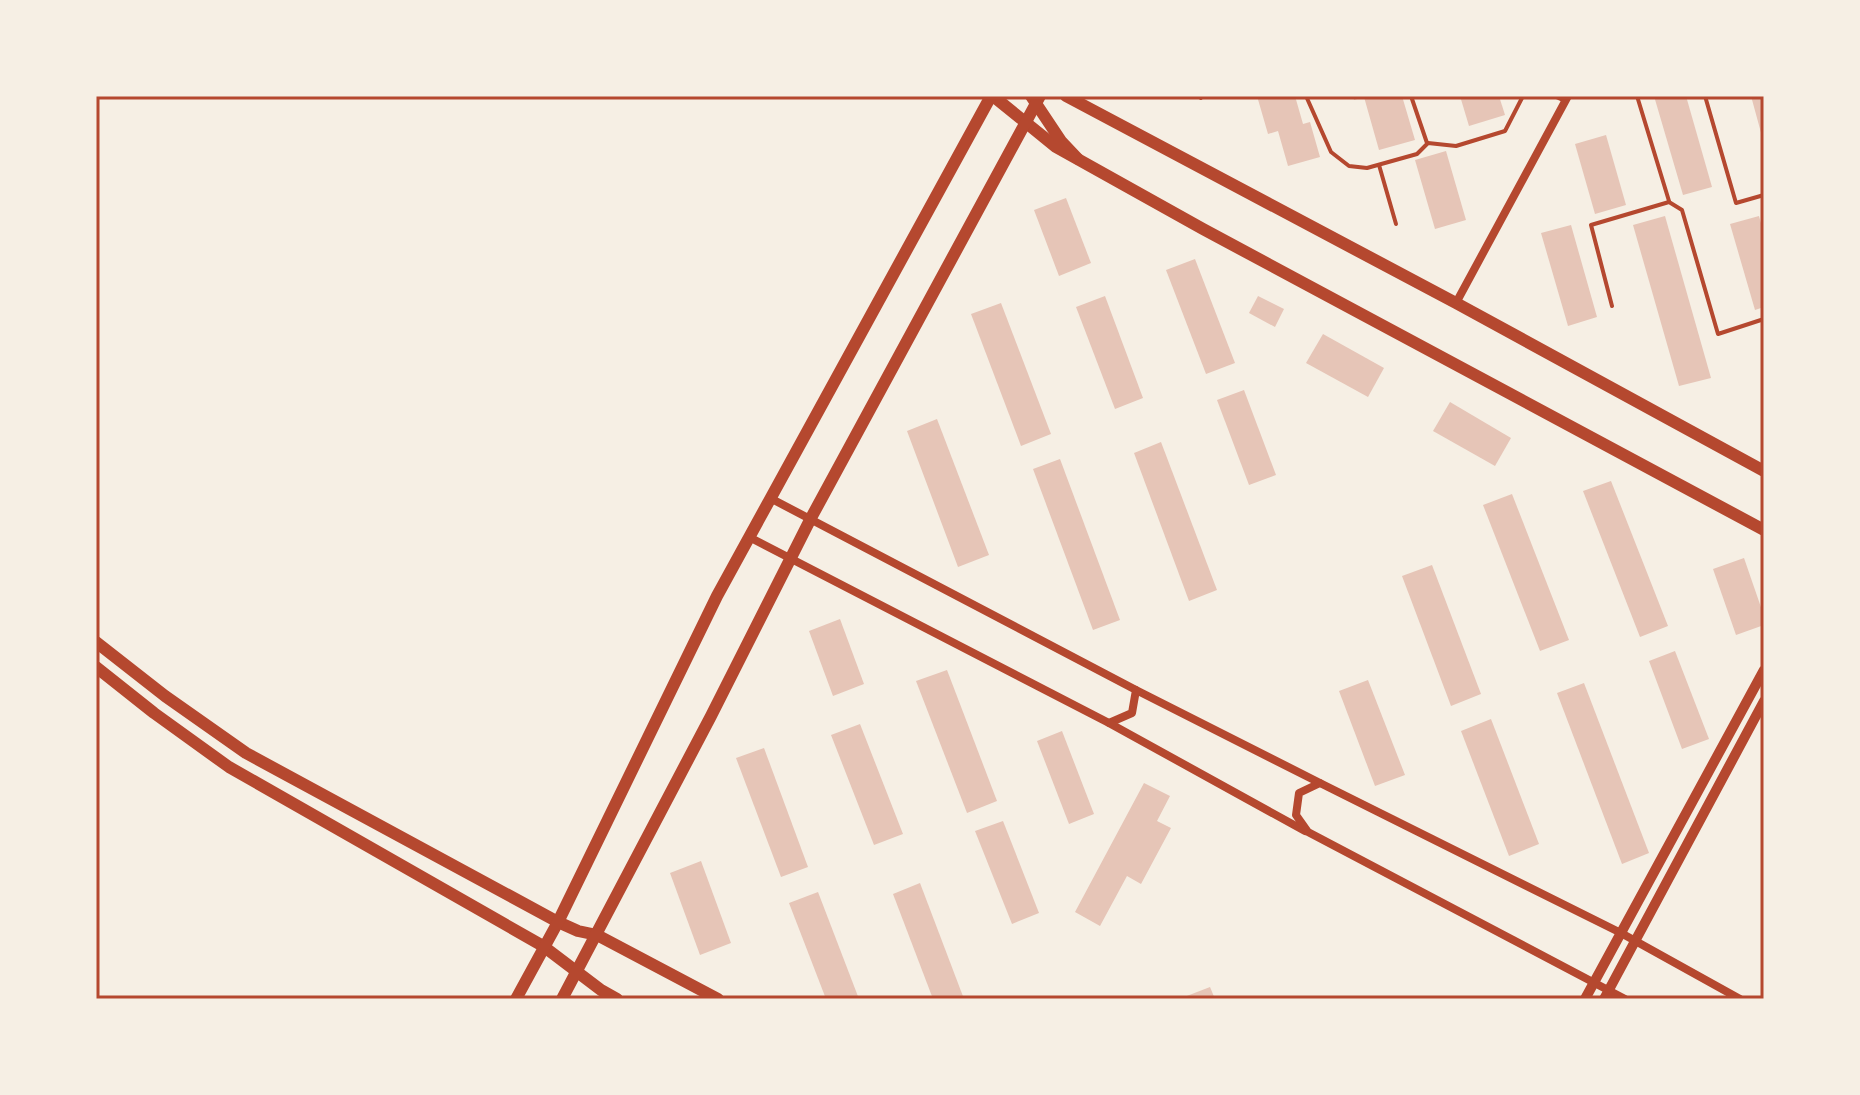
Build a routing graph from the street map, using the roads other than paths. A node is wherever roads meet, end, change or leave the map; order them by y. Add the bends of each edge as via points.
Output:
1 (992, 96) edge
2 (1066, 96) edge
3 (1079, 96) edge
4 (1306, 96) edge
5 (1411, 96) edge
6 (1523, 96) edge
7 (1554, 96) edge
8 (1637, 96) edge
9 (1705, 96) edge
10 (1036, 99) edge
11 (1566, 99) edge
12 (1098, 113) junction
13 (1025, 124) junction
14 (1428, 143) junction
15 (1078, 159) junction
16 (1379, 165) junction
17 (1764, 195) edge
18 (1669, 202) junction
19 (1396, 224) dead end
20 (1456, 303) junction
21 (1612, 306) dead end
22 (1764, 319) edge
23 (1764, 471) edge
24 (770, 498) junction
25 (811, 518) junction
26 (1764, 530) edge
27 (749, 537) junction
28 (790, 557) junction
29 (96, 642) edge
30 (96, 667) edge
31 (1764, 670) edge
32 (1136, 690) junction
33 (1764, 701) edge
34 (1109, 723) junction
35 (1320, 783) junction
36 (1308, 832) junction
37 (558, 922) junction
38 (1621, 933) junction
39 (597, 935) junction
40 (1635, 941) junction
41 (543, 946) junction
42 (577, 970) junction
43 (1594, 982) junction
44 (1606, 994) edge
45 (516, 999) edge
46 (562, 999) edge
47 (617, 999) edge
48 (718, 999) edge
49 (1585, 999) edge
50 (1625, 999) edge
51 (1740, 999) edge

1 - 13 main road
1 - 24 main road
2 - 12 main road
3 - 12 main road
4 - 16 lane via 1331,152 1349,166
5 - 14 lane
6 - 14 lane via 1505,131 1456,146
7 - 11 lane
8 - 18 lane
9 - 17 lane via 1736,203
10 - 13 main road
10 - 15 main road
11 - 20 street
12 - 20 main road
13 - 15 main road
13 - 25 main road
14 - 16 lane via 1417,154
15 - 26 main road
16 - 19 lane
18 - 21 lane via 1591,225
18 - 22 lane via 1682,210 1718,334
20 - 23 main road
24 - 25 street
24 - 27 main road
25 - 28 main road
25 - 32 street
27 - 28 street
27 - 37 main road
28 - 34 street
28 - 39 main road
29 - 37 main road via 246,753
30 - 41 main road via 229,767
31 - 38 street
32 - 34 street via 1132,713
32 - 35 street
33 - 40 street
34 - 36 street
35 - 36 street via 1299,793 1296,815
35 - 38 street
36 - 43 street
37 - 39 main road
37 - 41 main road
38 - 40 street
38 - 43 street
39 - 42 main road
39 - 48 main road
40 - 44 street
40 - 51 street
41 - 42 main road
41 - 45 main road
42 - 46 main road
42 - 47 main road
43 - 44 street
43 - 49 street
44 - 50 street

